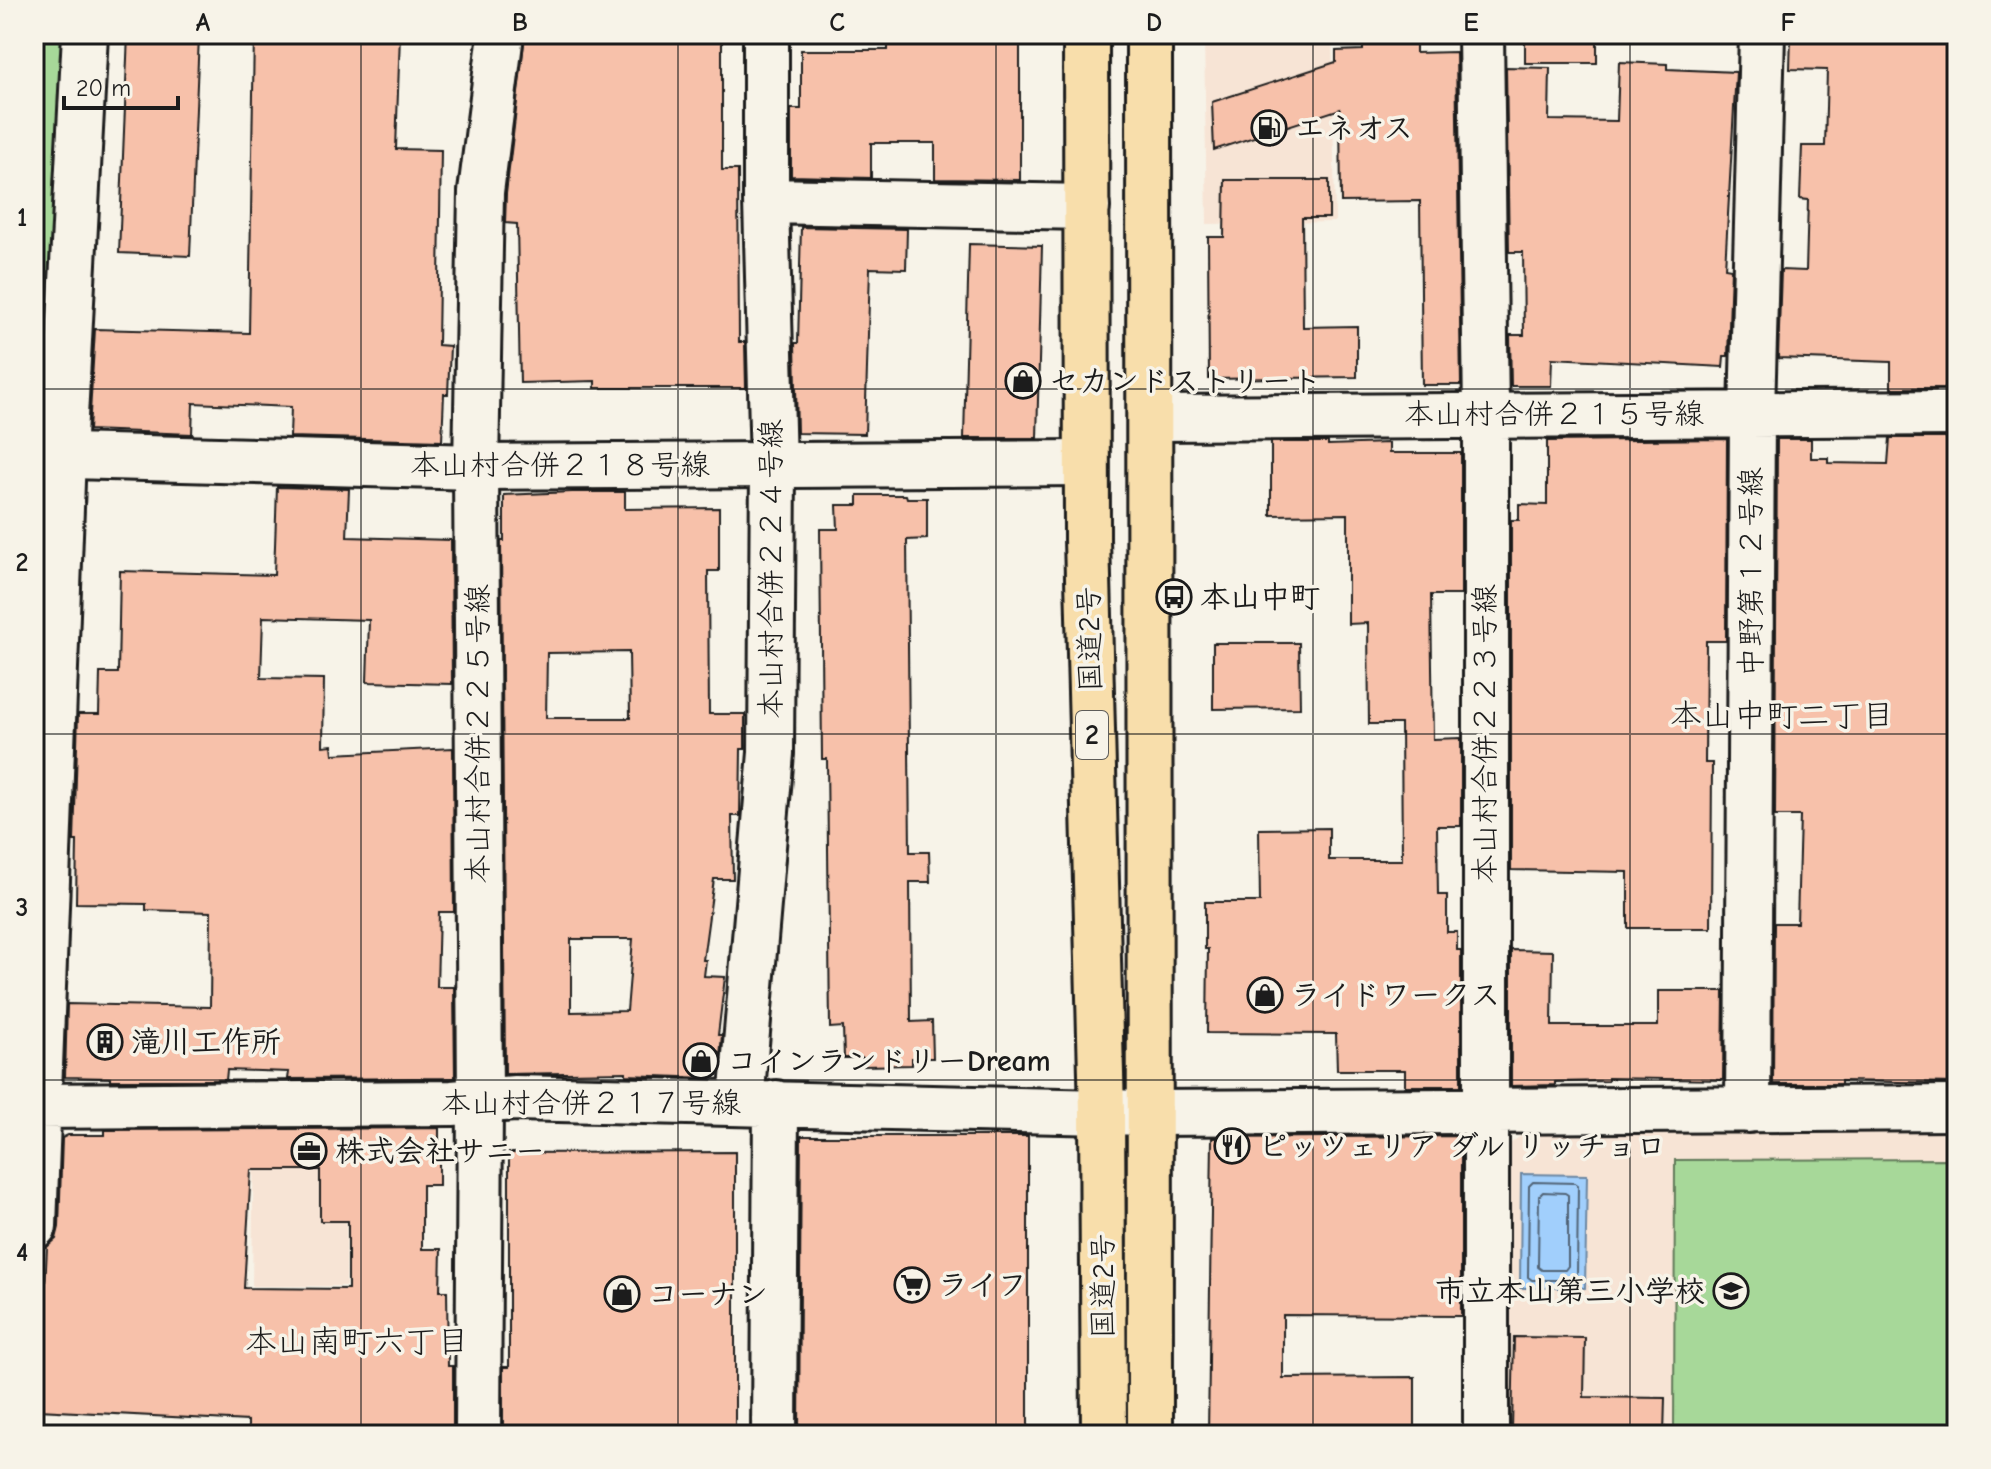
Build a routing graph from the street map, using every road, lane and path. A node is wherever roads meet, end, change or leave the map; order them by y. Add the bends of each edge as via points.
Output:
1 (85, 34) edge
2 (501, 34) edge
3 (766, 34) edge
4 (1086, 34) edge
5 (1149, 34) edge
6 (1481, 34) edge
7 (1762, 34) edge
8 (766, 201) junction
9 (1087, 207) junction
10 (1752, 413) junction
11 (1957, 413) edge
12 (1486, 414) junction
13 (1151, 418) junction
14 (48, 455) edge
15 (1086, 463) junction
16 (773, 466) junction
17 (476, 467) junction
18 (480, 1101) junction
19 (758, 1102) junction
20 (37, 1106) edge
21 (1957, 1108) edge
22 (1485, 1110) junction
23 (1748, 1110) junction
24 (1102, 1112) junction
25 (1148, 1113) junction
26 (34, 1226) edge
27 (478, 1435) edge
28 (774, 1435) edge
29 (1104, 1435) edge
30 (1150, 1435) edge
31 (1486, 1435) edge

1 - 14 street
2 - 17 street, 本山村合併２２５号線 via 481,192
3 - 8 street, 本山村合併２２４号線
4 - 9 highway, 国道2号 / 2
5 - 13 highway, 国道2号 / 2
6 - 12 street, 本山村合併２２３号線
7 - 10 street, 中野第１２号線
8 - 9 street
8 - 16 street, 本山村合併２２４号線
9 - 15 highway, 国道2号 / 2
10 - 11 street, 本山村合併２１５号線
10 - 12 street, 本山村合併２１５号線
10 - 23 street, 中野第１２号線
12 - 13 street, 本山村合併２１５号線
12 - 22 street, 本山村合併２２３号線
13 - 25 highway, 国道2号 / 2
14 - 17 street, 本山村合併２１８号線
14 - 20 street
15 - 16 street, 本山村合併２１８号線
15 - 24 highway, 国道2号 / 2
16 - 17 street, 本山村合併２１８号線
16 - 19 street, 本山村合併２２４号線 via 771,753
17 - 18 street, 本山村合併２２５号線
18 - 19 street, 本山村合併２１７号線
18 - 20 street, 本山村合併２１７号線
18 - 27 street, 本山村合併２２５号線
19 - 24 street, 本山村合併２１７号線
19 - 28 street, 本山村合併２２４号線
20 - 26 street
21 - 23 street, 本山村合併２１７号線
22 - 23 street, 本山村合併２１７号線
22 - 25 street, 本山村合併２１７号線
22 - 31 street, 本山村合併２２３号線
24 - 25 street, 本山村合併２１７号線
24 - 29 highway, 国道2号 / 2
25 - 30 highway, 国道2号 / 2

